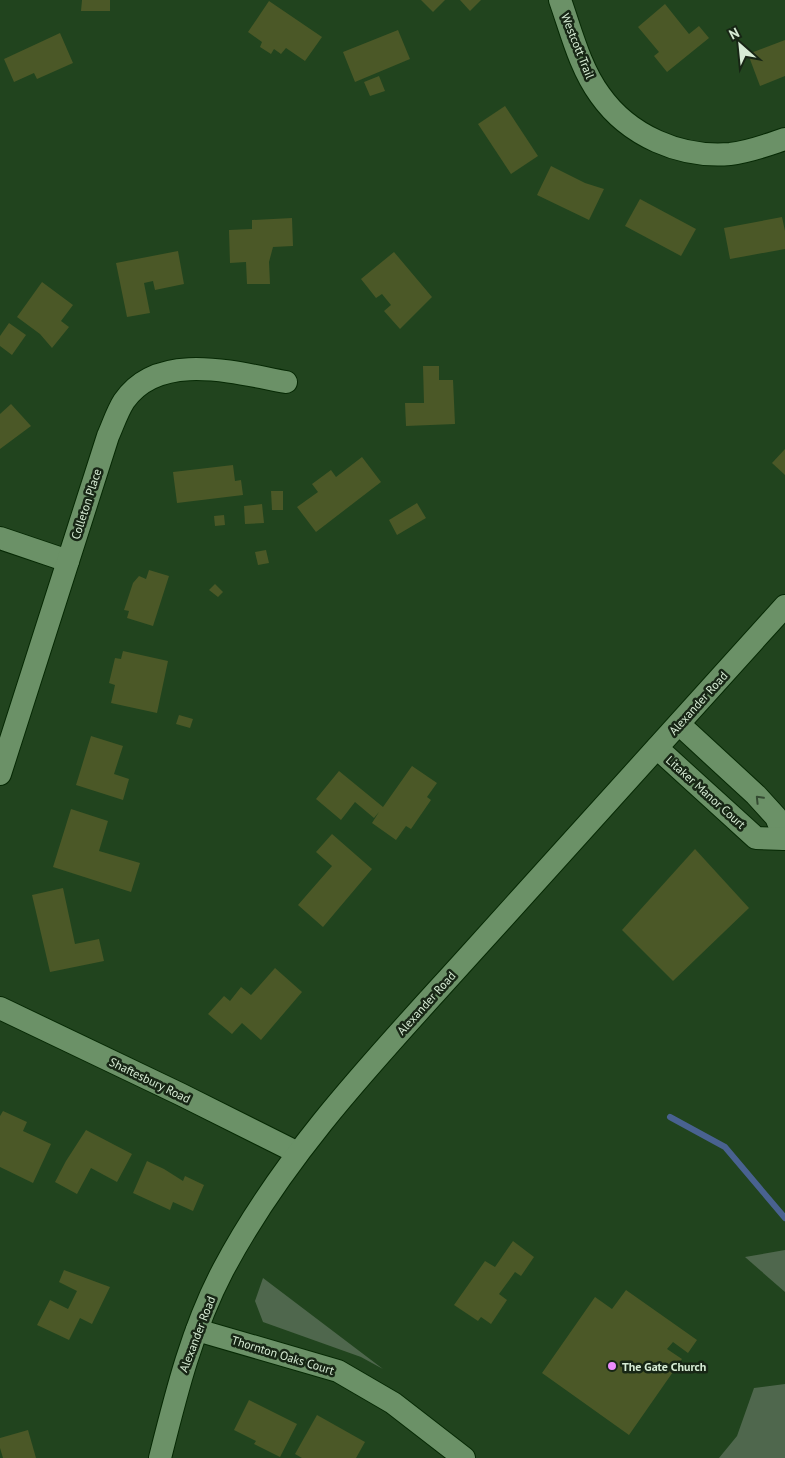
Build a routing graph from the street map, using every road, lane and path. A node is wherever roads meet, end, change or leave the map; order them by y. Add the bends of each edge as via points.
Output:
1 (560, 0) edge
2 (785, 139) edge
3 (286, 382) dead end
4 (0, 538) edge
5 (68, 561) junction
6 (785, 606) edge
7 (678, 724) junction
8 (657, 748) junction
9 (0, 774) edge
10 (785, 839) edge
11 (0, 1008) edge
12 (298, 1153) junction
13 (196, 1330) junction
14 (160, 1458) edge
15 (464, 1458) edge

1 - 2 street, Westcott Trail via 593,84 618,116 640,132 689,152 718,154 759,148
3 - 5 street, Colleton Place via 193,368 171,370 132,391 119,410 108,436
4 - 5 street
5 - 9 street, Colleton Place
6 - 7 street, Alexander Road
7 - 8 street, Alexander Road
10 -> 7 street, Litaker Manor Court via 776,817 756,795
8 - 10 street, Litaker Manor Court via 756,838
8 - 12 street, Alexander Road via 421,1009
11 - 12 street, Shaftesbury Road
12 - 13 street, Alexander Road via 238,1242
13 - 14 street, Alexander Road
13 - 15 street, Thornton Oaks Court via 338,1371 393,1403

